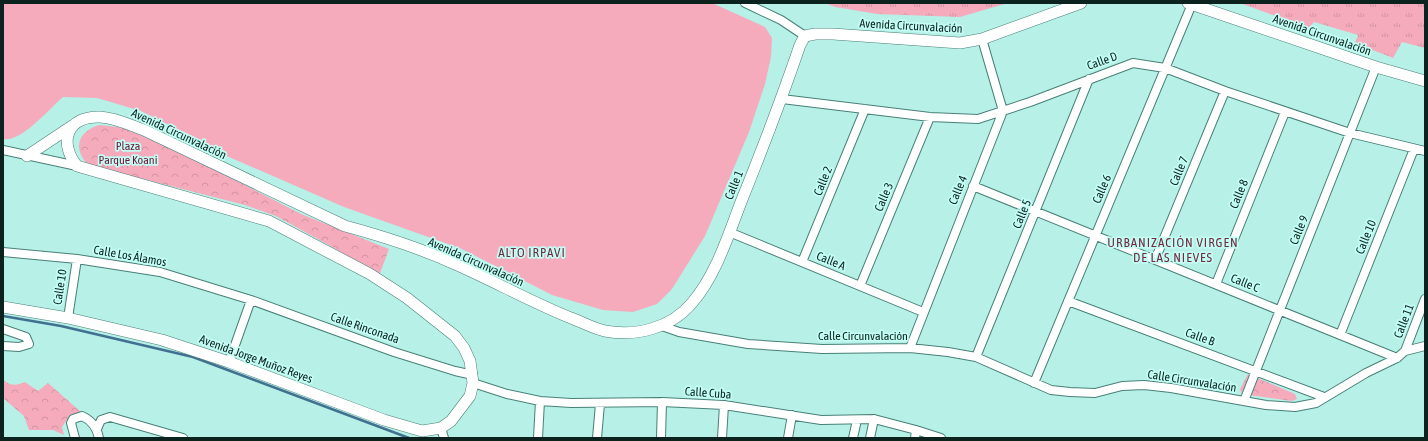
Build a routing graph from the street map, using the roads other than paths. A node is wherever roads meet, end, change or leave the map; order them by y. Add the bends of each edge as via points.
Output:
1 (746, 3) edge
2 (1081, 3) edge
3 (1190, 4) edge
4 (805, 36) junction
5 (982, 39) junction
6 (1165, 68) junction
7 (1376, 68) junction
8 (1089, 79) junction
9 (1425, 81) edge
10 (1225, 91) junction
11 (782, 99) junction
12 (865, 109) junction
13 (1002, 111) junction
14 (1285, 112) junction
15 (930, 117) junction
16 (73, 126) junction
17 (1350, 133) junction
18 (1414, 149) junction
19 (3, 150) edge
20 (1425, 151) edge
21 (27, 156) junction
22 (78, 166) junction
23 (973, 186) junction
24 (1036, 212) junction
25 (729, 232) junction
26 (1095, 236) junction
27 (3, 252) edge
28 (77, 260) junction
29 (1155, 260) junction
30 (802, 262) junction
31 (1216, 284) junction
32 (860, 286) junction
33 (1425, 299) edge
34 (251, 300) junction
35 (1068, 301) junction
36 (3, 307) edge
37 (1280, 310) junction
38 (923, 312) junction
39 (68, 318) junction
40 (662, 326) junction
41 (3, 329) edge
42 (1340, 335) junction
43 (3, 346) edge
44 (1425, 346) edge
45 (910, 348) junction
46 (1405, 351) junction
47 (976, 357) junction
48 (1397, 358) junction
49 (229, 362) junction
50 (1256, 371) junction
51 (473, 379) junction
52 (1034, 383) junction
53 (1324, 397) junction
54 (540, 401) junction
55 (1244, 401) junction
56 (662, 402) junction
57 (600, 404) junction
58 (724, 405) junction
59 (792, 415) junction
60 (857, 420) junction
61 (874, 420) junction
62 (97, 429) junction
63 (443, 433) edge
64 (915, 434) edge
65 (75, 438) edge
66 (99, 438) edge
67 (183, 438) edge
68 (538, 438) edge
69 (597, 438) edge
70 (661, 438) edge
71 (722, 438) edge
72 (788, 438) edge
73 (853, 438) edge
74 (870, 438) edge
75 (941, 438) edge

1 - 4 street via 781,20
2 - 5 street, Avenida Circunvalación
3 - 6 street, Calle 6
3 - 7 street, Avenida Circunvalación
4 - 5 street, Avenida Circunvalación via 833,34 960,43
4 - 11 street, Calle 1
5 - 13 street
6 - 8 street, Calle D via 1133,63
6 - 10 street, Calle D
6 - 26 street, Calle 6
7 - 9 street, Avenida Circunvalación
7 - 17 street, Calle 9
8 - 13 street, Calle D
8 - 24 street, Calle 5
10 - 14 street, Calle D
10 - 29 street, Calle 7
11 - 12 street, Calle D
11 - 25 street, Calle 1
12 - 15 street, Calle D
12 - 30 street, Calle 2
13 - 15 street, Calle D via 978,119
13 - 23 street, Calle 4
14 - 17 street, Calle D
14 - 31 street, Calle 8
15 - 32 street, Calle 3
16 - 21 street, Avenida Circunvalación
16 - 22 street via 68,135 67,148
16 - 40 street, Avenida Circunvalación via 83,120 98,117 115,119 144,130 345,226 378,235 454,263 517,295 604,331 629,334
17 - 18 street, Calle D
17 - 37 street, Calle 9
18 - 20 street, Calle D
18 - 42 street, Calle 10
19 - 21 street
21 - 22 street
22 - 51 street via 269,221 315,244 370,274 455,336 470,361
23 - 24 street, Calle C
23 - 38 street, Calle 4
24 - 26 street, Calle C
24 - 47 street, Calle 5
25 - 30 street, Calle A
25 - 40 street, Calle 1 via 717,262 692,303 676,318
26 - 29 street, Calle C
26 - 35 street, Calle 6
27 - 28 street, Calle Los Álamos
28 - 34 street, Calle Los Álamos via 160,272
28 - 39 street, Calle 10
29 - 31 street, Calle C
30 - 32 street, Calle A
31 - 37 street, Calle C
32 - 38 street, Calle A
33 - 46 street, Calle 11
34 - 49 street
34 - 51 street, Calle Rinconada
35 - 50 street, Calle B
35 - 52 street, Calle 6
36 - 39 street, Avenida Jorge Muñoz Reyes
37 - 42 street, Calle C
37 - 50 street, Calle 9
38 - 45 street, Calle 4
39 - 49 street, Avenida Jorge Muñoz Reyes via 162,340
40 - 45 street, Calle Circunvalación via 748,344 822,349
41 - 43 street via 26,338 29,344 19,347
42 - 48 street, Calle C
44 - 46 street, Calle Circunvalación
45 - 47 street, Calle Circunvalación
46 - 48 street, Calle Circunvalación
47 - 52 street, Calle Circunvalación
48 - 53 street, Calle Circunvalación
49 - 63 street, Avenida Jorge Muñoz Reyes via 384,420 422,431
50 - 53 street, Calle B
50 - 55 street, Calle 9
51 - 54 street, Calle Cuba via 507,394
51 - 63 street, Avenida Jorge Muñoz Reyes via 470,396
52 - 55 street, Calle Circunvalación via 1050,390 1095,393 1122,386 1144,385
53 - 55 street, Calle Circunvalación via 1316,403 1295,407
54 - 57 street, Calle Cuba
54 - 68 street
56 - 57 street, Calle Cuba
56 - 58 street, Calle Cuba
56 - 70 street
57 - 69 street
58 - 59 street, Calle Cuba
58 - 71 street
59 - 60 street, Calle Cuba via 821,420
59 - 72 street
60 - 61 street, Calle Cuba
60 - 73 street
61 - 64 street, Calle Cuba
61 - 74 street
62 - 65 street via 87,418 77,416 71,423
62 - 66 street
62 - 67 street via 100,420 110,417
64 - 75 street, Calle Cuba

